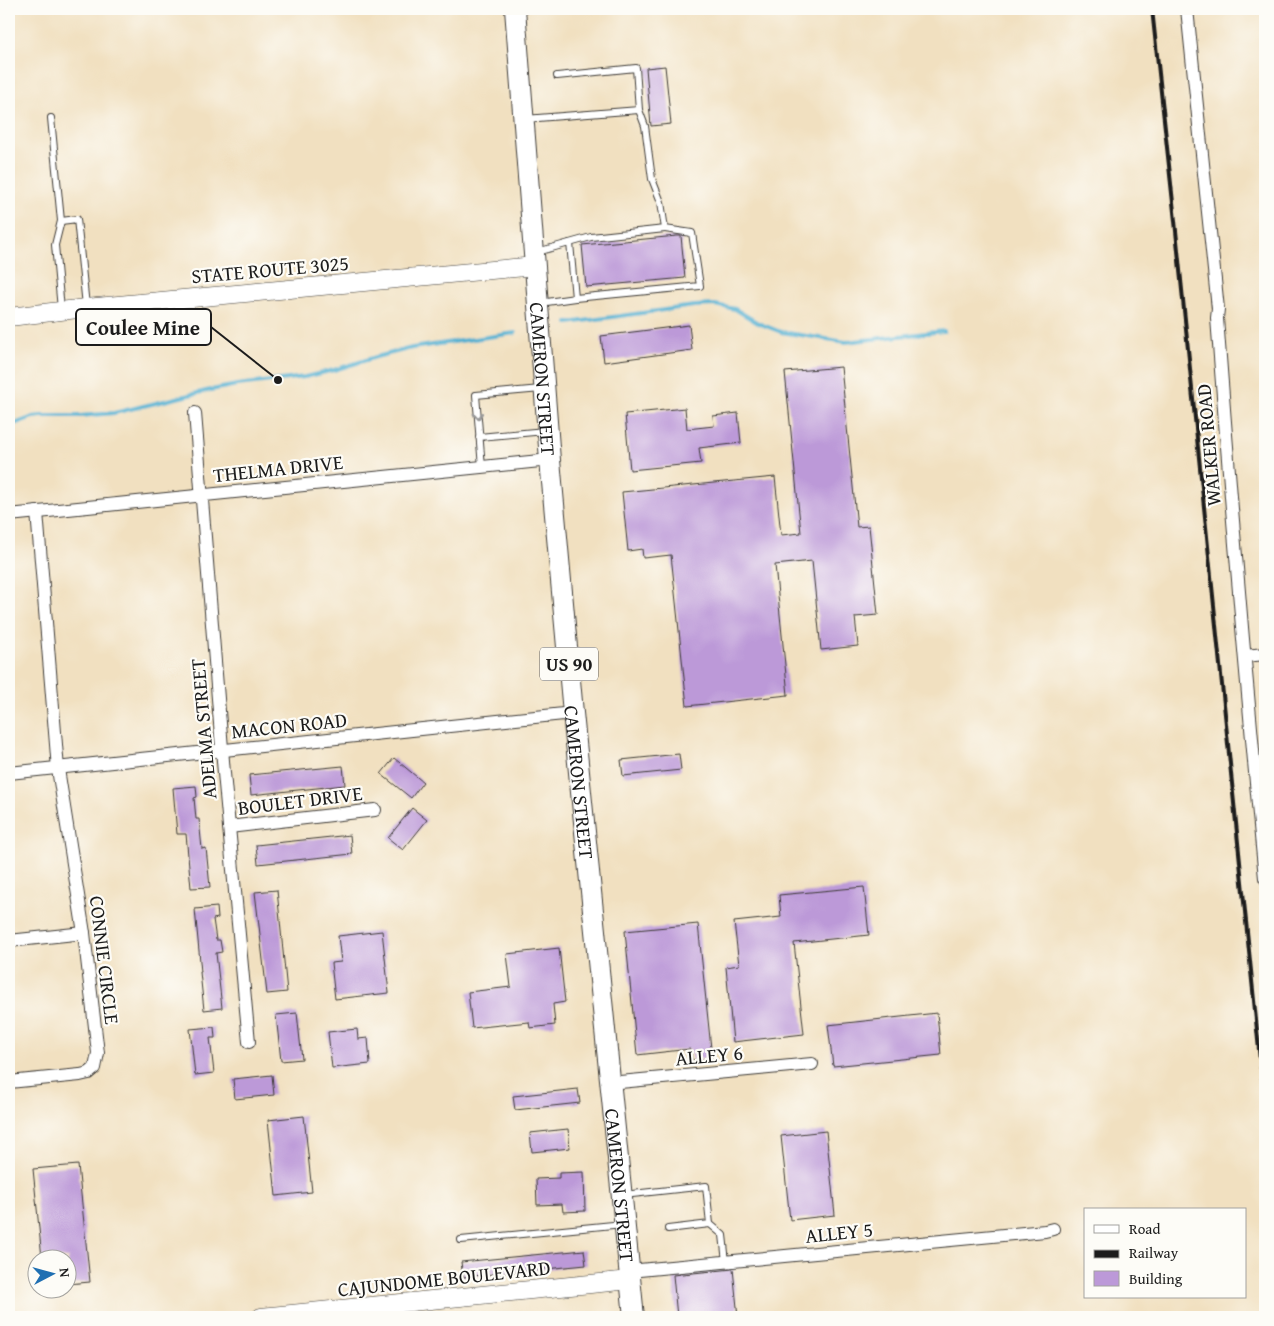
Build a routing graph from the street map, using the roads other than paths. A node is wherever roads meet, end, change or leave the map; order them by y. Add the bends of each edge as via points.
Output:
1 (515, 9) edge
2 (1187, 9) edge
3 (558, 76) dead end
4 (639, 110) junction
5 (50, 118) dead end
6 (524, 119) junction
7 (61, 221) junction
8 (665, 229) junction
9 (570, 243) junction
10 (534, 260) junction
11 (575, 298) junction
12 (538, 304) junction
13 (86, 308) junction
14 (61, 310) junction
15 (9, 316) edge
16 (545, 388) junction
17 (195, 413) dead end
18 (548, 431) junction
19 (479, 437) junction
20 (550, 460) junction
21 (482, 467) junction
22 (202, 494) junction
23 (37, 512) junction
24 (9, 514) edge
25 (1265, 654) edge
26 (1245, 656) junction
27 (573, 714) junction
28 (223, 751) junction
29 (58, 769) junction
30 (9, 773) edge
31 (1260, 779) edge
32 (375, 810) dead end
33 (230, 827) junction
34 (1265, 878) edge
35 (84, 933) junction
36 (9, 941) edge
37 (250, 1042) dead end
38 (812, 1064) dead end
39 (9, 1082) edge
40 (609, 1083) junction
41 (622, 1195) junction
42 (624, 1224) junction
43 (710, 1224) junction
44 (668, 1229) dead end
45 (1053, 1229) dead end
46 (461, 1240) dead end
47 (726, 1262) junction
48 (630, 1276) junction
49 (345, 1313) edge
50 (261, 1317) edge
51 (634, 1317) edge

1 - 6 main road, CAMERON STREET / US 90
2 - 26 street, WALKER ROAD via 1218,309
3 - 4 lane via 636,68
4 - 6 lane
4 - 8 lane
5 - 7 lane
6 - 10 main road, CAMERON STREET / US 90
7 - 13 lane via 77,219
7 - 14 lane via 55,245
8 - 9 lane via 591,237
8 - 11 lane via 692,232 700,286
9 - 10 lane
9 - 11 lane
10 - 12 main road, CAMERON STREET / US 90
10 - 13 main road, STATE ROUTE 3025
11 - 12 lane
12 - 16 main road, CAMERON STREET / US 90
13 - 14 main road, STATE ROUTE 3025
14 - 15 main road, STATE ROUTE 3025
16 - 18 main road, CAMERON STREET / US 90
16 -> 19 lane via 476,395
17 - 22 street, ADELMA STREET
18 - 19 lane
18 - 20 main road, CAMERON STREET / US 90
19 - 21 lane
20 - 21 street, THELMA DRIVE
20 - 27 main road, CAMERON STREET / US 90
21 - 22 street, THELMA DRIVE
22 - 23 street, THELMA DRIVE
22 - 28 street, ADELMA STREET
23 - 24 street, THELMA DRIVE
23 - 29 street, CONNIE CIRCLE
25 - 26 street
26 - 31 street, WALKER ROAD
27 - 28 street, MACON ROAD
27 - 40 main road, CAMERON STREET / US 90
28 - 29 street, MACON ROAD
28 - 33 street, ADELMA STREET
29 - 30 street, MACON ROAD
29 - 35 street, CONNIE CIRCLE
31 - 34 street, WALKER ROAD
32 - 33 street, BOULET DRIVE
33 - 37 street, ADELMA STREET
35 - 36 street
35 - 39 street, CONNIE CIRCLE via 98,1053 95,1068 80,1075
38 - 40 street, ALLEY 6
40 - 41 main road, CAMERON STREET / US 90
41 - 42 main road, CAMERON STREET / US 90
41 - 43 lane via 706,1186
42 - 46 lane
42 - 48 main road, CAMERON STREET / US 90
43 - 44 lane
43 - 47 lane via 723,1235
45 - 47 street, ALLEY 5
47 - 48 street, ALLEY 5
48 - 49 main road, CAJUNDOME BOULEVARD
48 - 51 main road, CAMERON STREET / US 90
49 - 50 main road, CAJUNDOME BOULEVARD

